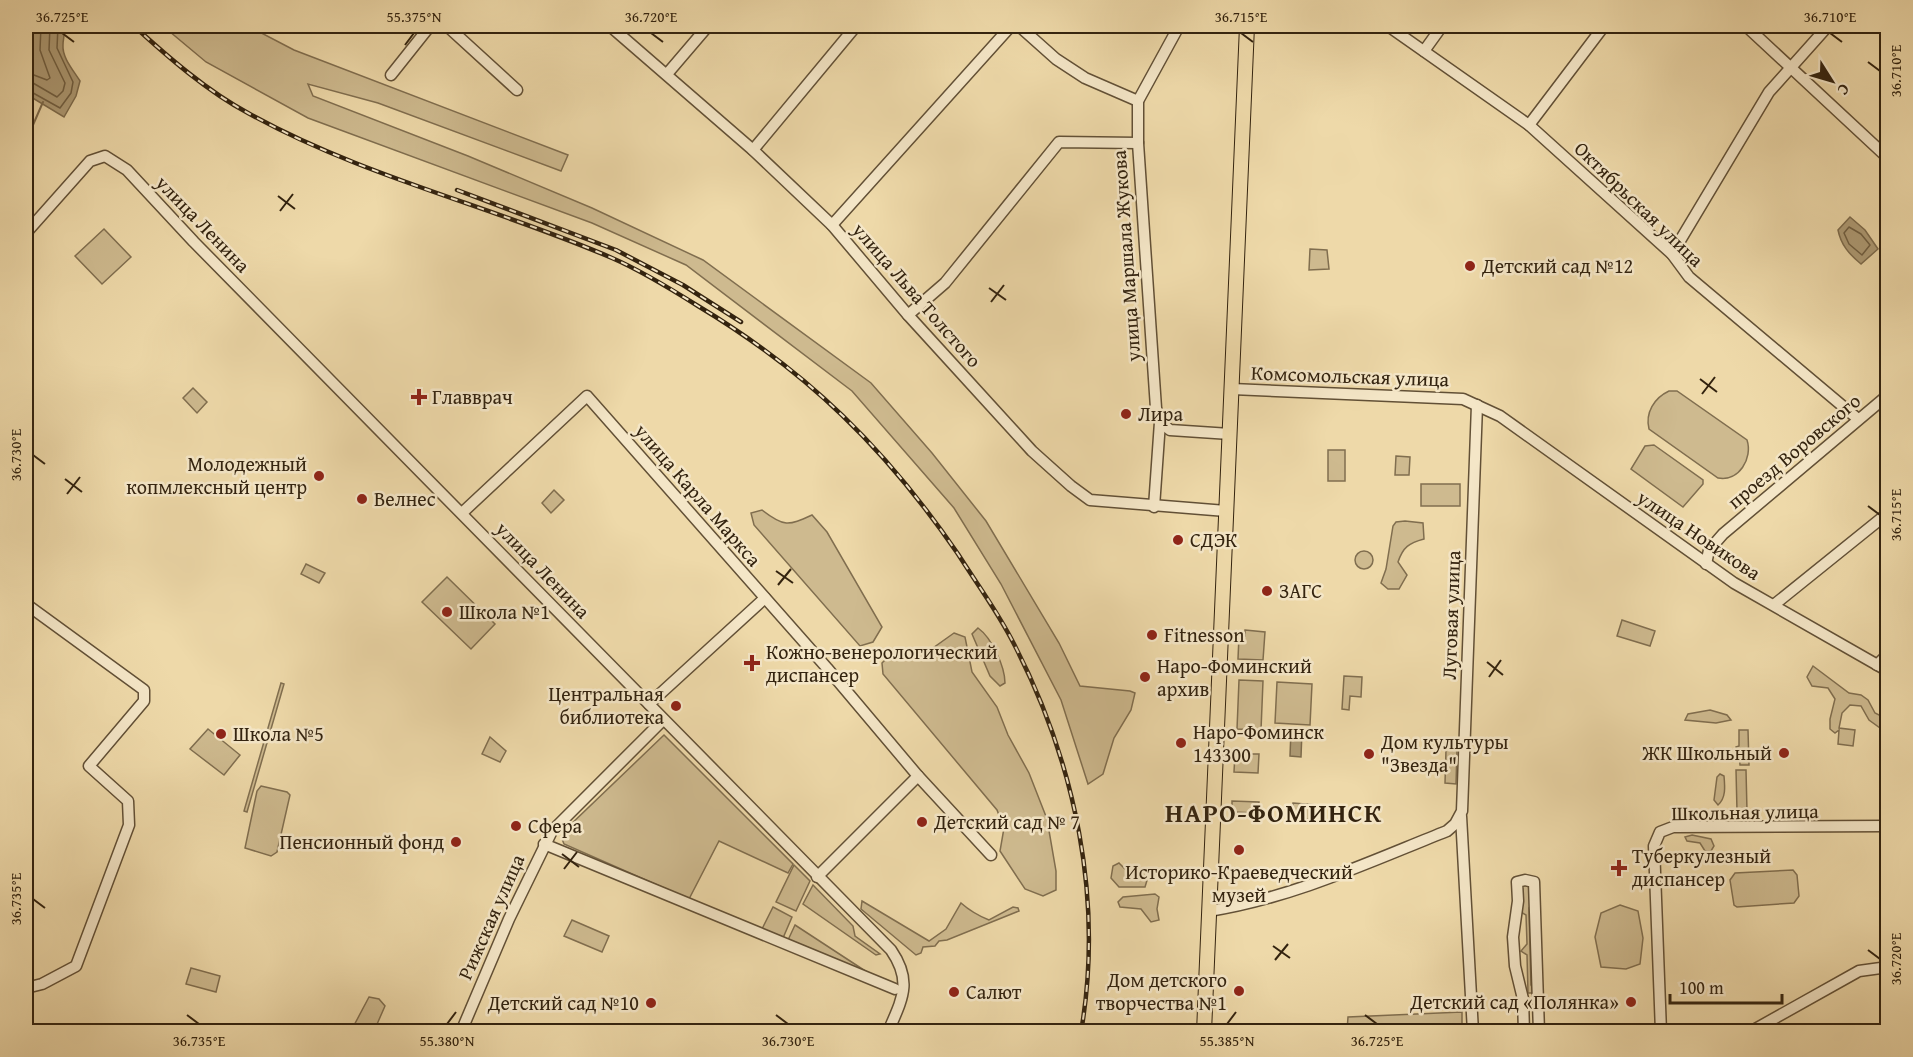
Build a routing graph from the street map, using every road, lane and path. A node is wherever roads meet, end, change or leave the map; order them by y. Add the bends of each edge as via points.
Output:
1 (430, 26) edge
2 (447, 26) edge
3 (610, 26) edge
4 (708, 26) edge
5 (855, 26) edge
6 (1011, 26) edge
7 (1019, 26) edge
8 (1179, 26) edge
9 (1247, 26) edge
10 (1388, 26) edge
11 (1442, 26) edge
12 (1746, 26) edge
13 (1828, 26) edge
14 (1598, 27) edge
15 (1424, 51) junction
16 (1790, 66) junction
17 (667, 74) junction
18 (392, 75) dead end
19 (518, 90) dead end
20 (1138, 101) junction
21 (1529, 125) junction
22 (1138, 143) junction
23 (753, 150) junction
24 (1887, 159) edge
25 (832, 225) junction
26 (26, 232) edge
27 (1672, 254) junction
28 (908, 315) junction
29 (1232, 389) junction
30 (1887, 395) edge
31 (1477, 405) junction
32 (1500, 416) joint
33 (1858, 419) junction
34 (1160, 422) junction
35 (1230, 434) junction
36 (1154, 507) junction
37 (1227, 511) junction
38 (462, 513) junction
39 (1887, 513) edge
40 (1706, 564) junction
41 (765, 598) junction
42 (26, 604) edge
43 (1775, 604) junction
44 (1887, 654) edge
45 (1877, 665) junction
46 (1887, 671) edge
47 (649, 704) junction
48 (663, 720) junction
49 (918, 776) junction
50 (1462, 811) junction
51 (1887, 826) edge
52 (544, 844) junction
53 (992, 855) dead end
54 (817, 877) junction
55 (1209, 911) junction
56 (1887, 967) edge
57 (26, 988) edge
58 (895, 989) dead end
59 (461, 1032) edge
60 (888, 1032) edge
61 (1204, 1032) edge
62 (1473, 1032) edge
63 (1524, 1032) edge
64 (1539, 1032) edge
65 (1661, 1032) edge
66 (1750, 1032) edge

1 - 18 street
2 - 19 street
3 - 17 street, улица Льва Толстого
4 - 17 street
5 - 23 street
6 - 25 street
7 - 20 street via 1056,59 1085,78
8 - 20 street, улица Маршала Жукова
9 - 29 main road
10 - 15 street, Октябрьская улица
11 - 15 street
12 - 16 street
13 - 16 street
14 - 21 street
15 - 21 street, Октябрьская улица
16 - 24 street
16 - 27 street via 1769,92
17 - 23 street, улица Льва Толстого
20 - 22 street, улица Маршала Жукова
21 - 27 street, Октябрьская улица
22 - 28 street via 1059,142 945,283
22 - 34 street, улица Маршала Жукова
23 - 25 street, улица Льва Толстого
25 - 28 street, улица Льва Толстого
26 - 38 street, улица Ленина via 90,161 105,156 127,171
27 - 33 street, Октябрьская улица via 1689,277
28 - 36 street, улица Льва Толстого via 1032,451 1071,486 1090,500
29 - 31 street, Комсомольская улица via 1462,399
29 - 35 main road
30 - 33 street, проезд Воровского
31 - 32 street, Комсомольская улица
31 - 50 street, Луговая улица
32 - 40 street, улица Новикова
33 - 40 street, проезд Воровского via 1723,534 1709,550
34 - 35 street via 1170,430
34 - 36 street, улица Маршала Жукова
35 - 37 main road
36 - 37 street, улица Льва Толстого
37 - 55 main road
38 - 41 street, улица Карла Маркса via 587,396
38 - 47 street, улица Ленина
39 - 43 street
40 - 43 street, улица Новикова
41 - 47 street
41 - 49 street, улица Карла Маркса
42 - 57 street via 144,690 144,701 89,766 128,801 129,825 76,966
43 - 45 street, улица Новикова
44 - 45 street
45 - 46 street, улица Новикова
47 - 48 street, улица Ленина
48 - 52 street, Рижская улица via 552,831
48 - 54 street, улица Ленина
49 - 53 street, улица Карла Маркса
49 - 54 street
50 - 55 street, Луговая улица via 1447,831 1282,894
50 - 62 street
51 - 65 street, Школьная улица via 1673,827 1660,832 1654,846
52 - 58 street
52 - 59 street, Рижская улица
54 - 60 street, улица Ленина via 900,963 905,993
55 - 61 main road
56 - 66 street via 1859,971
63 - 64 street via 1513,937 1517,882 1526,880 1534,882

